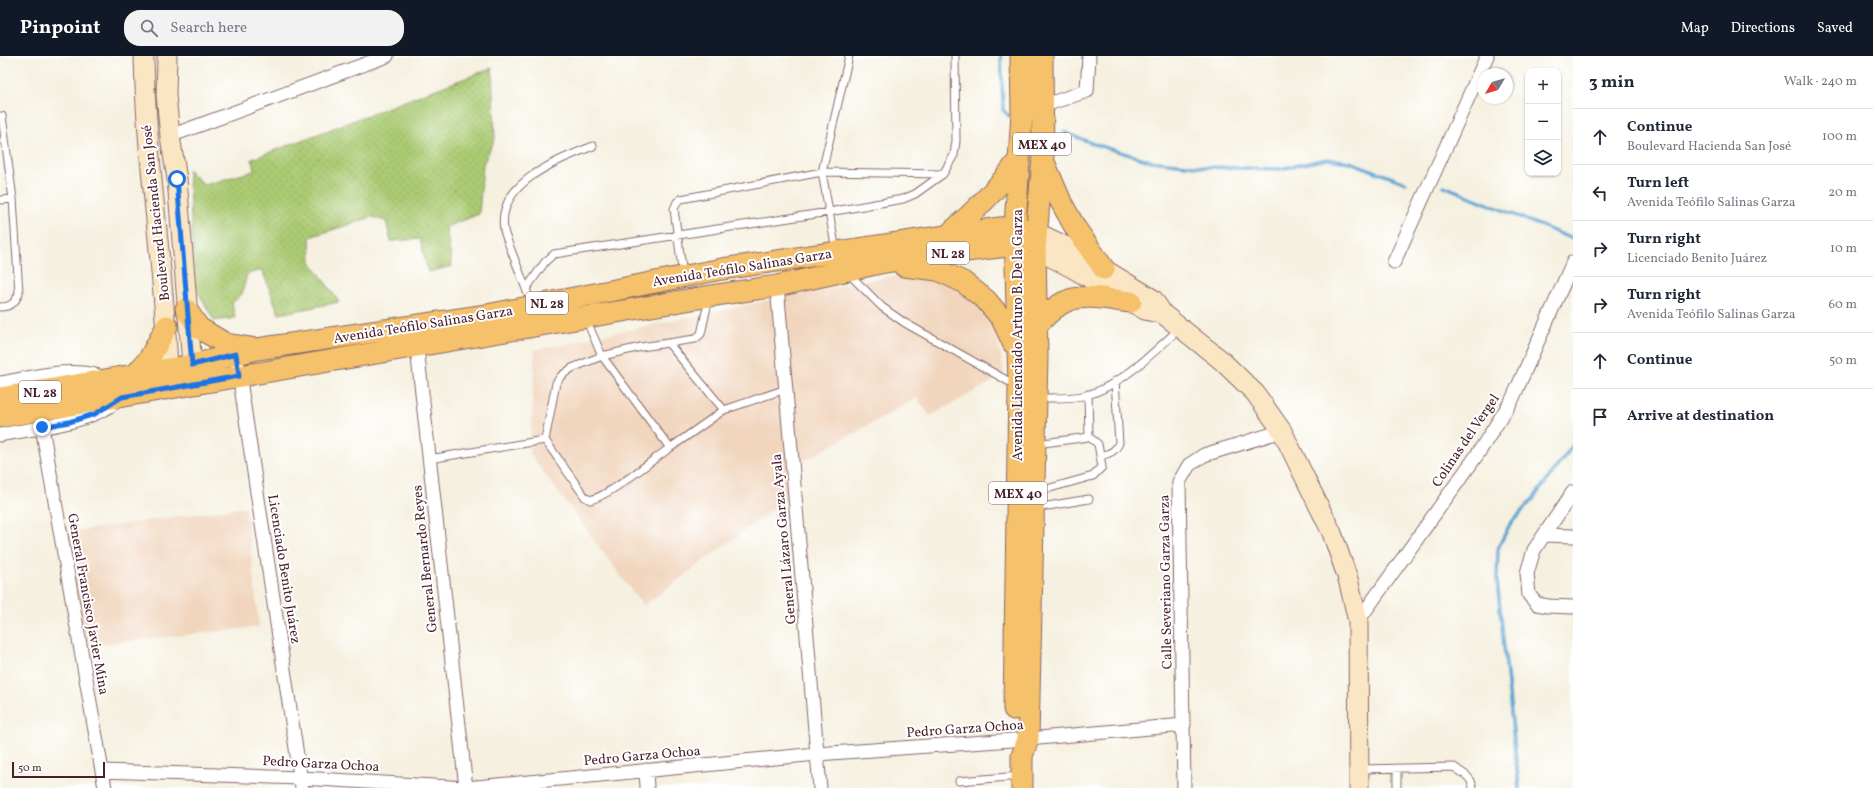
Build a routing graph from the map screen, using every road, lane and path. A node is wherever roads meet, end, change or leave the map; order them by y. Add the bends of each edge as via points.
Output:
1 (144, 56) edge
2 (167, 56) edge
3 (387, 56) edge
4 (849, 56) edge
5 (955, 56) edge
6 (1021, 56) edge
7 (1090, 56) edge
8 (1487, 56) edge
9 (1041, 58) edge
10 (1042, 106) junction
11 (0, 116) edge
12 (170, 136) junction
13 (593, 146) dead end
14 (174, 158) junction
15 (1043, 158) junction
16 (149, 159) junction
17 (1018, 161) junction
18 (822, 172) junction
19 (943, 174) junction
20 (177, 179) junction
21 (152, 184) junction
22 (13, 199) junction
23 (0, 200) edge
24 (829, 212) junction
25 (677, 236) junction
26 (947, 236) junction
27 (1026, 238) junction
28 (836, 252) junction
29 (1394, 262) dead end
30 (1573, 262) edge
31 (880, 263) junction
32 (722, 269) junction
33 (1104, 269) junction
34 (846, 270) junction
35 (683, 276) junction
36 (777, 286) junction
37 (718, 295) junction
38 (529, 298) junction
39 (1131, 302) junction
40 (0, 307) edge
41 (186, 309) junction
42 (1163, 314) junction
43 (585, 317) junction
44 (166, 326) junction
45 (1036, 326) junction
46 (1181, 328) junction
47 (416, 336) junction
48 (669, 344) junction
49 (257, 349) junction
50 (1018, 353) junction
51 (236, 354) junction
52 (602, 356) junction
53 (192, 365) junction
54 (168, 369) junction
55 (136, 374) junction
56 (239, 376) junction
57 (110, 380) junction
58 (1115, 382) junction
59 (0, 383) edge
60 (786, 389) junction
61 (1027, 393) junction
62 (81, 394) junction
63 (1088, 394) junction
64 (122, 397) junction
65 (0, 398) edge
66 (724, 410) junction
67 (0, 417) edge
68 (42, 427) junction
69 (1282, 431) junction
70 (0, 435) edge
71 (1089, 437) junction
72 (545, 440) junction
73 (1036, 444) junction
74 (670, 448) junction
75 (1101, 456) junction
76 (429, 459) junction
77 (1573, 492) edge
78 (1089, 499) dead end
79 (1034, 501) junction
80 (1544, 535) junction
81 (1573, 536) edge
82 (1573, 607) edge
83 (1358, 621) junction
84 (1184, 725) junction
85 (817, 754) junction
86 (1021, 760) edge
87 (1396, 768) junction
88 (1359, 769) junction
89 (646, 770) junction
90 (102, 771) junction
91 (959, 781) dead end
92 (302, 783) edge
93 (105, 788) edge
94 (466, 788) edge
95 (647, 788) edge
96 (820, 788) edge
97 (1184, 788) edge
98 (1359, 788) edge
99 (1397, 788) edge
100 (1473, 788) edge

1 - 16 main road, Boulevard Hacienda San José
2 - 12 main road, Boulevard Hacienda San José via 166,96
3 - 12 street
4 - 18 lane
5 - 19 lane via 956,141 954,155
6 - 17 main road, Avenida Licenciado Arturo B. De la Garza / MEX 40 via 1022,112
7 - 10 street via 1087,91
8 - 29 street
9 - 10 main road, Avenida Licenciado Arturo B. De la Garza / MEX 40
10 - 15 main road, Avenida Licenciado Arturo B. De la Garza / MEX 40
11 - 22 lane
12 - 14 main road, Boulevard Hacienda San José
13 - 38 lane via 548,164 522,184 510,199 504,216 504,230
14 - 16 main road via 161,155
14 - 20 main road, Boulevard Hacienda San José
15 - 27 main road, Avenida Licenciado Arturo B. De la Garza / MEX 40
15 - 33 main road via 1061,202
16 - 21 main road, Boulevard Hacienda San José
17 - 26 main road via 996,190
17 - 27 main road, Avenida Licenciado Arturo B. De la Garza / MEX 40
18 - 19 lane
18 - 24 lane
18 - 25 lane via 681,199 674,209
19 - 24 lane via 915,194 903,199
20 - 21 main road via 167,184
20 - 41 main road, Boulevard Hacienda San José
21 - 44 main road, Boulevard Hacienda San José
22 - 23 lane
22 - 40 lane via 19,293 15,303
24 - 25 lane
24 - 28 lane
25 - 35 lane
25 - 38 lane via 554,254 545,262
26 - 27 main road, Avenida Teófilo Salinas Garza / NL 28
26 - 28 main road, Avenida Teófilo Salinas Garza / NL 28
27 - 31 main road, Avenida Teófilo Salinas Garza / NL 28
27 - 33 main road via 1071,249
27 - 39 main road
27 - 45 main road, Avenida Licenciado Arturo B. De la Garza / MEX 40
27 - 50 main road, Avenida Licenciado Arturo B. De la Garza / MEX 40
28 - 32 main road, Avenida Teófilo Salinas Garza / NL 28
30 - 83 street, Colinas del Vergel via 1512,400 1477,455
31 - 34 main road, Avenida Teófilo Salinas Garza / NL 28
31 - 50 main road via 938,270 963,282 986,300 1002,319
32 - 35 main road, Avenida Teófilo Salinas Garza / NL 28
32 - 37 main road
33 - 42 main road via 1153,299
34 - 36 main road, Avenida Teófilo Salinas Garza / NL 28
34 - 61 lane via 882,307 905,323
35 - 38 main road, Avenida Teófilo Salinas Garza / NL 28
36 - 37 main road, Avenida Teófilo Salinas Garza / NL 28
36 - 60 street, General Lázaro Garza Ayala
37 - 43 main road, Avenida Teófilo Salinas Garza / NL 28
37 - 48 lane via 701,334 690,341
38 - 47 main road, Avenida Teófilo Salinas Garza / NL 28 via 487,315
39 - 42 main road via 1146,310
39 - 45 main road via 1095,298 1067,301
41 - 49 main road via 199,328 226,344
41 - 53 main road, Boulevard Hacienda San José
42 - 46 main road
43 - 47 main road, Avenida Teófilo Salinas Garza / NL 28
43 - 52 lane
44 - 54 main road, Boulevard Hacienda San José
44 - 55 main road via 149,359
45 - 61 main road, Avenida Licenciado Arturo B. De la Garza / MEX 40 via 1037,355
46 - 58 lane
46 - 69 main road via 1221,360 1255,393
47 - 49 main road, Avenida Teófilo Salinas Garza / NL 28
47 - 56 main road, Avenida Teófilo Salinas Garza / NL 28
47 - 76 street, General Bernardo Reyes
48 - 52 lane
48 - 66 lane
49 - 51 main road, Avenida Teófilo Salinas Garza / NL 28
50 - 61 main road, Avenida Licenciado Arturo B. De la Garza / MEX 40
51 - 53 main road, Avenida Teófilo Salinas Garza / NL 28
51 - 56 street, Licenciado Benito Juárez
52 - 72 lane via 572,368 558,380
52 - 74 lane
53 - 54 main road, Avenida Teófilo Salinas Garza / NL 28
54 - 55 main road, Avenida Teófilo Salinas Garza / NL 28
55 - 57 main road, Avenida Teófilo Salinas Garza / NL 28
56 - 64 main road, Avenida Teófilo Salinas Garza / NL 28
56 - 92 street, Licenciado Benito Juárez
57 - 59 street via 97,374 77,371
57 - 62 main road, Avenida Teófilo Salinas Garza / NL 28
58 - 63 lane
58 - 75 lane via 1119,443 1117,449
60 - 66 lane
60 - 85 street, General Lázaro Garza Ayala
61 - 63 lane
61 - 73 main road, Avenida Licenciado Arturo B. De la Garza / MEX 40
61 - 86 main road, Avenida Licenciado Arturo B. De la Garza / MEX 40
62 - 64 main road, Avenida Teófilo Salinas Garza / NL 28
62 - 65 main road, Avenida Teófilo Salinas Garza / NL 28
62 - 67 main road, Avenida Teófilo Salinas Garza / NL 28
63 - 71 lane
64 - 68 street via 95,414
66 - 74 lane
68 - 70 street
68 - 90 street, General Francisco Javier Mina
69 - 83 main road via 1332,533 1348,579
69 - 84 street, Calle Severiano Garza Garza via 1204,455 1188,465 1179,482
71 - 73 lane
71 - 75 lane via 1098,444
72 - 74 lane via 585,497 590,500 617,486
72 - 76 lane
73 - 79 main road, Avenida Licenciado Arturo B. De la Garza / MEX 40
75 - 79 lane via 1102,467 1093,476
76 - 94 street, General Bernardo Reyes
77 - 80 street
78 - 79 lane
79 - 86 main road, Avenida Licenciado Arturo B. De la Garza / MEX 40
80 - 81 street
80 - 82 street via 1534,550 1527,572 1529,595 1542,606
83 - 88 main road
84 - 86 street, Pedro Garza Ochoa
84 - 97 street, Calle Severiano Garza Garza
85 - 86 street, Pedro Garza Ochoa
85 - 89 street, Pedro Garza Ochoa
85 - 96 street, General Lázaro Garza Ayala
86 - 91 lane
87 - 88 lane
87 - 99 lane
87 - 100 lane via 1454,767 1467,776
88 - 98 main road
89 - 94 street, Pedro Garza Ochoa
89 - 95 street
90 - 92 street, Pedro Garza Ochoa
90 - 93 street, General Francisco Javier Mina
92 - 94 street, Pedro Garza Ochoa

